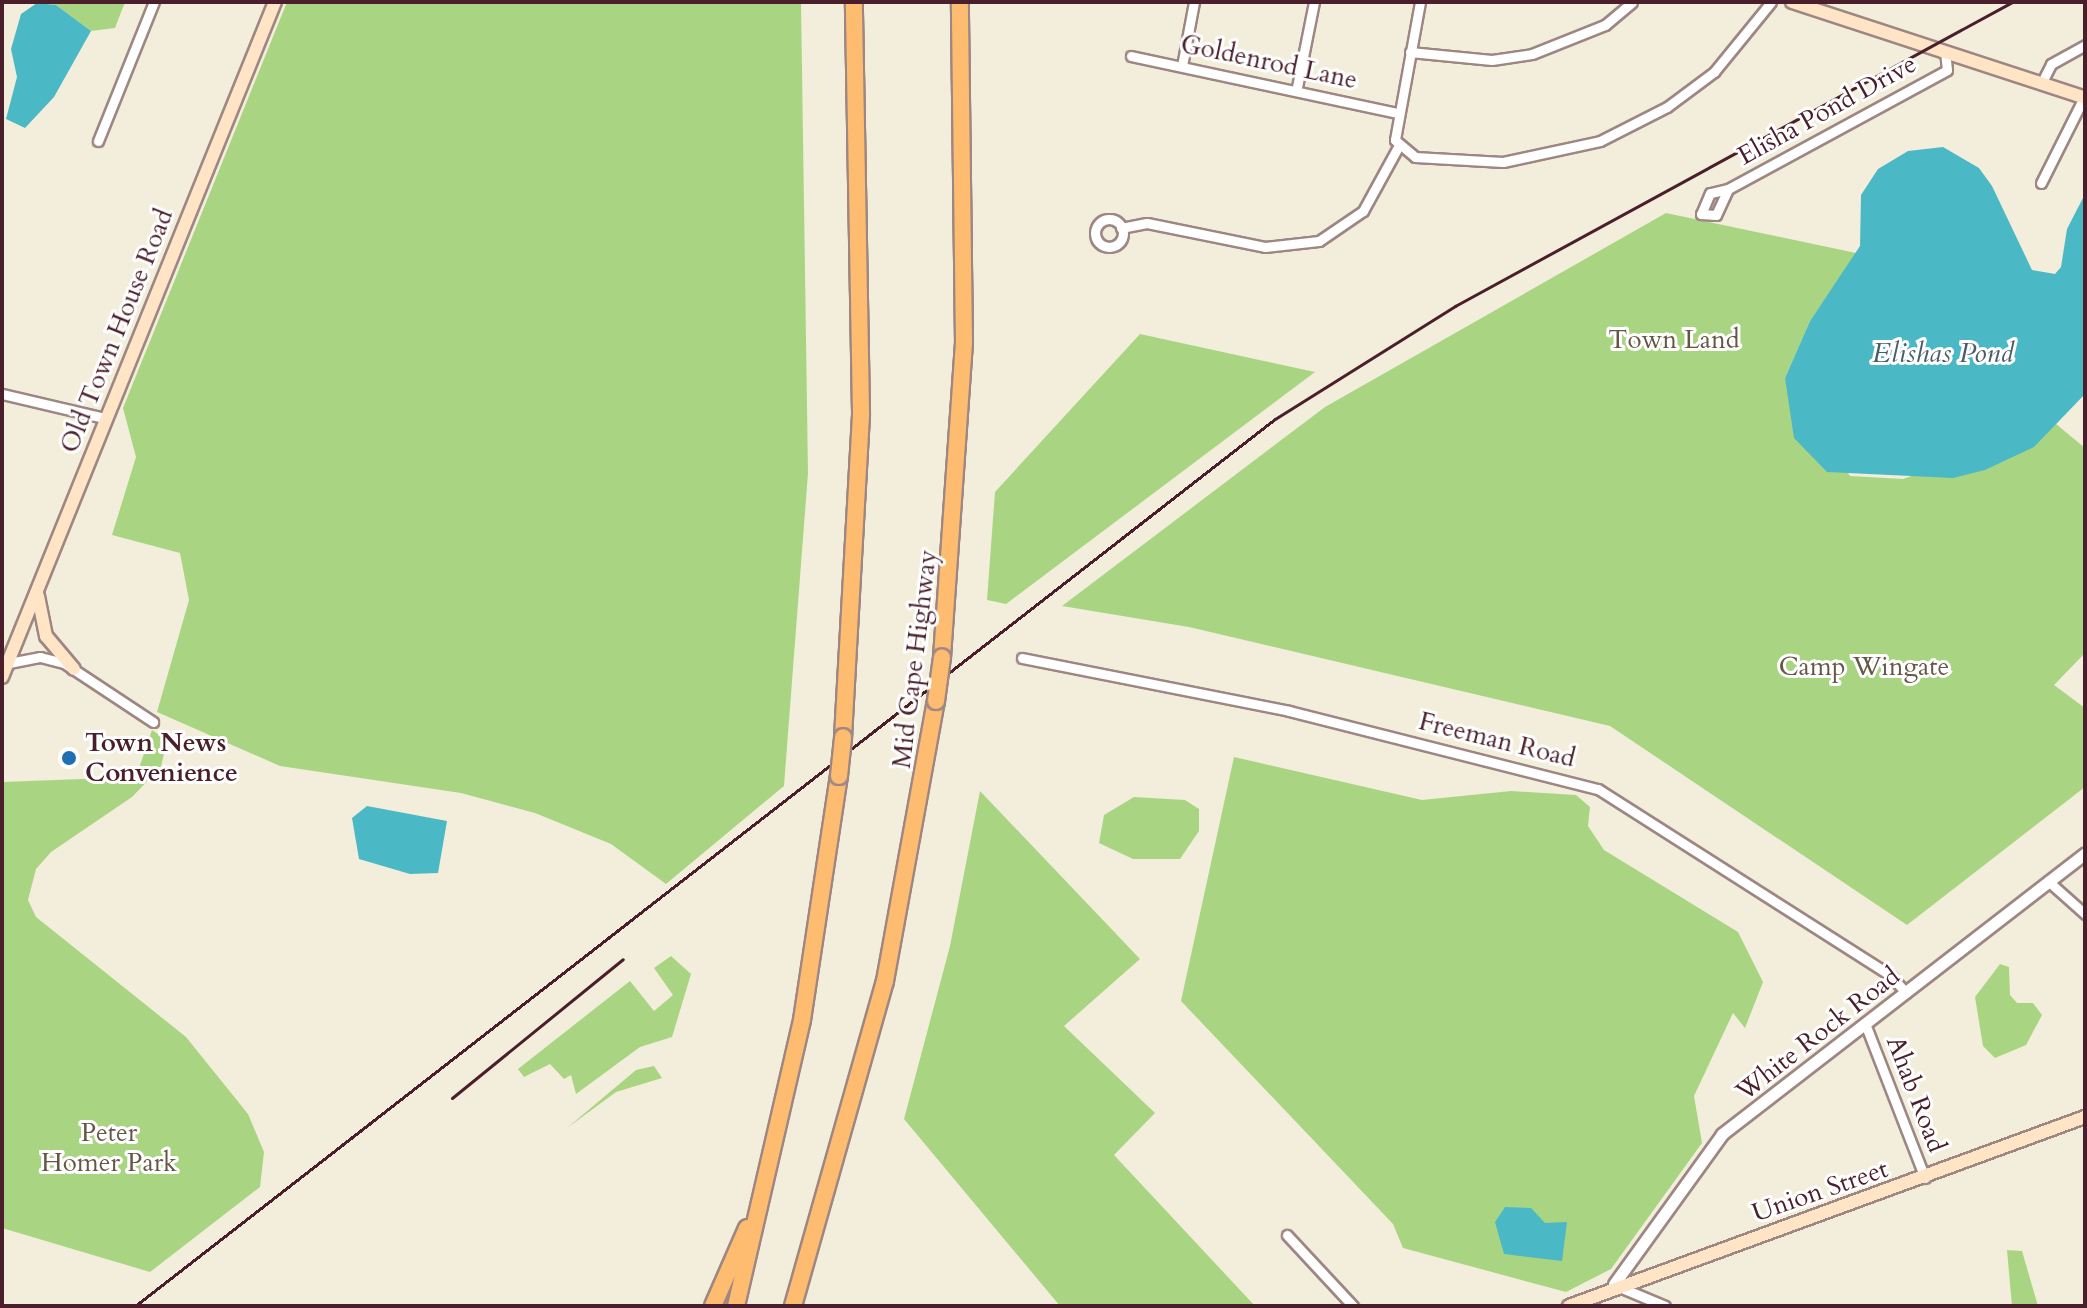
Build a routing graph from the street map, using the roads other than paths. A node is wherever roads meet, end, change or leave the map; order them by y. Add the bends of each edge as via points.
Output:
1 (154, 2) edge
2 (275, 2) edge
3 (854, 2) edge
4 (960, 2) edge
5 (1194, 2) edge
6 (1314, 2) edge
7 (1420, 2) edge
8 (1632, 2) edge
9 (1771, 2) edge
10 (1792, 2) edge
11 (2085, 45) edge
12 (1945, 51) junction
13 (1410, 52) junction
14 (1131, 56) dead end
15 (1979, 58) junction
16 (1182, 66) junction
17 (1947, 70) junction
18 (2043, 80) junction
19 (1297, 87) junction
20 (2085, 98) edge
21 (1397, 113) junction
22 (98, 141) dead end
23 (1398, 147) junction
24 (2041, 183) dead end
25 (1728, 189) dead end
26 (1121, 228) dead end
27 (2, 394) edge
28 (104, 418) junction
29 (38, 593) junction
30 (1022, 658) dead end
31 (5, 664) edge
32 (74, 669) junction
33 (2, 677) edge
34 (153, 722) dead end
35 (2085, 853) edge
36 (2048, 881) junction
37 (2085, 914) edge
38 (1906, 993) junction
39 (1866, 1026) junction
40 (2085, 1117) edge
41 (1925, 1178) junction
42 (769, 1179) junction
43 (1287, 1235) dead end
44 (1614, 1284) junction
45 (713, 1306) edge
46 (736, 1306) edge
47 (793, 1306) edge
48 (1353, 1306) edge
49 (1569, 1306) edge
50 (1665, 1306) edge

1 - 22 street
2 - 28 main road, Old Town House Road
3 - 42 highway, bridge via 861,427 843,737 812,967
4 - 47 highway, Mid Cape Highway, bridge via 964,343 942,657 885,981
5 - 16 street
6 - 19 street
7 - 13 street
8 - 13 street via 1605,25 1532,54 1492,60
9 - 23 street via 1691,91 1600,141 1503,162 1415,157
10 - 12 main road via 1854,28
11 - 18 street via 2054,62
12 - 15 main road
12 - 17 street, Elisha Pond Drive
13 - 21 street
14 - 16 street, Goldenrod Lane
15 - 17 street, Elisha Pond Drive
15 - 18 main road
16 - 19 street, Goldenrod Lane
17 - 25 street, Elisha Pond Drive
18 - 20 main road
19 - 21 street, Goldenrod Lane
20 - 24 street
21 - 23 street
23 - 26 street via 1363,211 1319,241 1265,247 1147,223
27 - 28 street
28 - 29 main road, Old Town House Road
29 - 31 main road, Old Town House Road
29 - 32 main road via 46,636
30 - 38 street, Freeman Road via 1289,711 1598,789 1890,975
31 - 32 street via 40,657
31 - 33 main road, Old Town House Road
32 - 34 street
35 - 36 street, White Rock Road
36 - 37 street
36 - 38 street, White Rock Road
38 - 39 street, White Rock Road
39 - 41 street, Ahab Road
39 - 44 street, White Rock Road via 1716,1141
40 - 41 main road, Union Street
41 - 44 main road, Union Street
42 - 45 highway
42 - 46 highway
43 - 48 street
44 - 49 main road, Union Street
44 - 50 street

